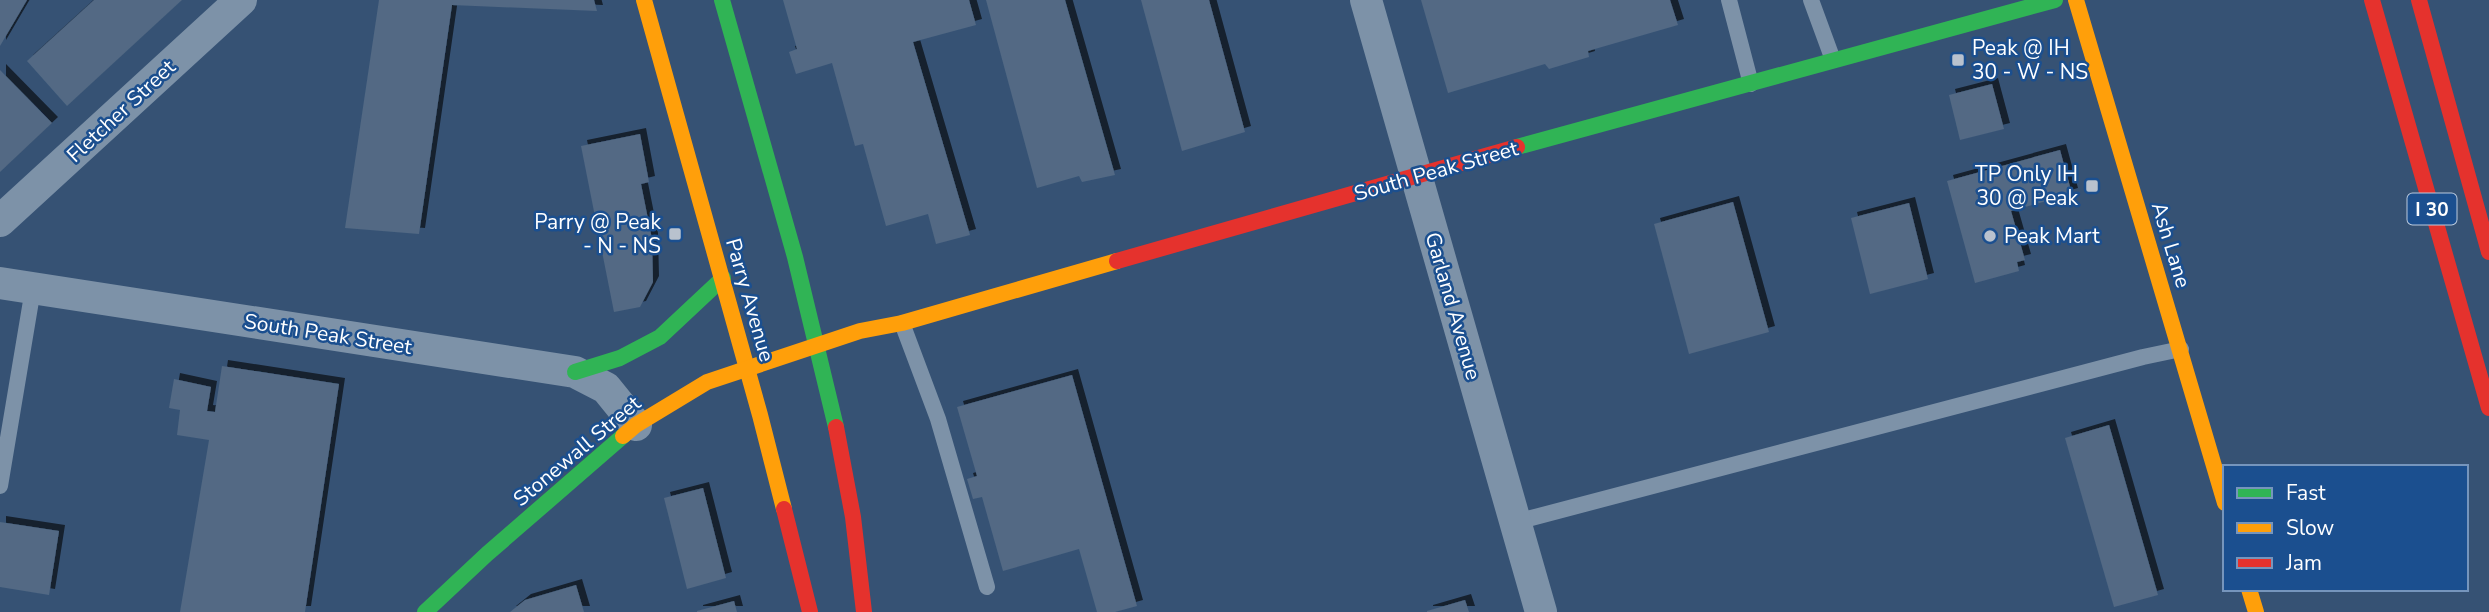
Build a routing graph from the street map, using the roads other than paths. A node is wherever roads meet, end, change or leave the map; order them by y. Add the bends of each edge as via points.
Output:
1 (241, 0) edge
2 (644, 0) edge
3 (722, 0) edge
4 (1366, 0) edge
5 (1729, 0) edge
6 (1811, 0) edge
7 (2054, 0) edge
8 (2076, 0) edge
9 (2420, 4) edge
10 (2374, 5) edge
11 (1834, 62) junction
12 (1751, 84) junction
13 (1416, 175) junction
14 (0, 221) edge
15 (2489, 252) edge
16 (723, 278) junction
17 (0, 284) edge
18 (33, 289) junction
19 (902, 323) junction
20 (818, 345) junction
21 (2180, 349) junction
22 (748, 369) junction
23 (575, 372) junction
24 (2489, 408) edge
25 (636, 425) junction
26 (0, 486) edge
27 (2223, 496) edge
28 (1516, 522) junction
29 (987, 587) dead end
30 (2250, 591) edge
31 (425, 612) edge
32 (810, 612) edge
33 (864, 612) edge
34 (1541, 612) edge
35 (2256, 612) edge

1 - 14 street, Fletcher Street
2 - 16 main road, Parry Avenue
3 - 20 main road
4 - 13 street, Garland Avenue
5 - 12 lane
6 - 11 lane
7 - 11 main road, South Peak Street via 1969,18
8 - 21 main road, Ash Lane
9 - 15 main road
10 - 24 main road, I 30
11 - 12 main road, South Peak Street
12 - 13 main road, South Peak Street
13 - 19 main road, South Peak Street
13 - 28 street, Garland Avenue
16 - 22 main road, Parry Avenue
16 - 23 main road via 660,337 620,358
17 - 18 street, South Peak Street
18 - 23 street, South Peak Street
18 - 26 lane
19 - 20 main road, South Peak Street
19 - 29 lane via 938,419
20 - 22 main road, Stonewall Street
20 - 33 main road via 853,518
21 - 27 main road, Ash Lane
21 - 28 lane
22 - 25 main road, Stonewall Street via 707,382
22 - 32 main road, Parry Avenue
23 - 25 street, South Peak Street via 606,388
25 - 31 main road, Stonewall Street
28 - 34 street, Garland Avenue
30 - 35 main road

